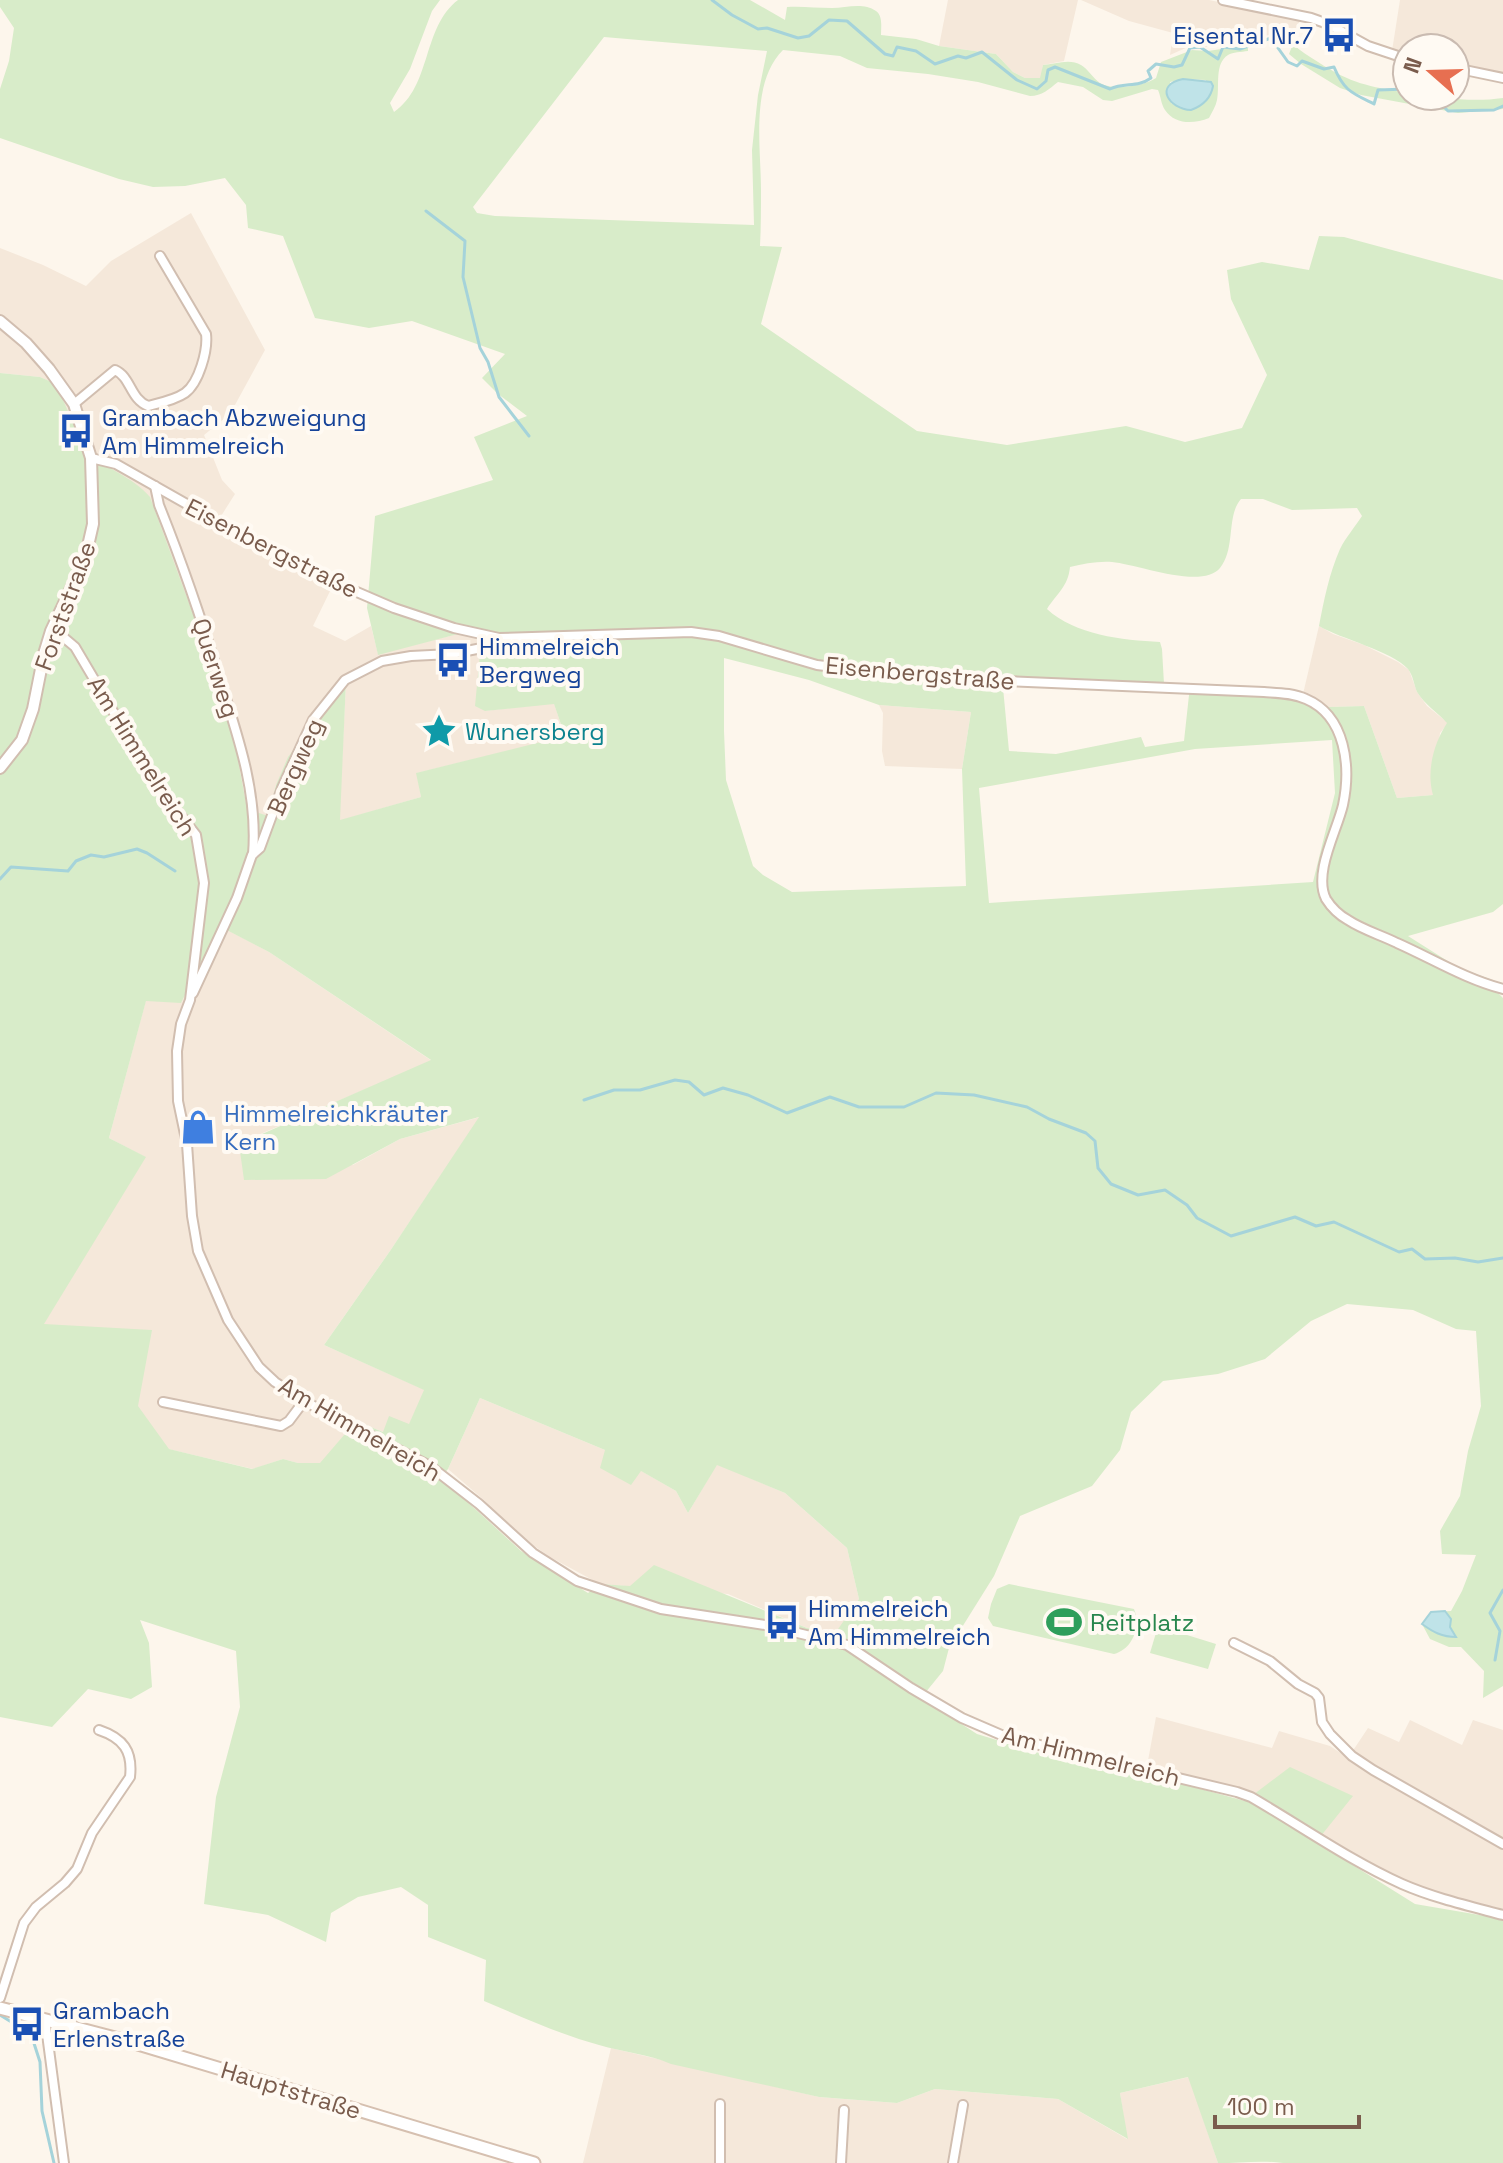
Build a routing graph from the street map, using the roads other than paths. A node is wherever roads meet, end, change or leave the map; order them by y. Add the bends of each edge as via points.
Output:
1 (1223, 0) edge
2 (1391, 54) edge
3 (1471, 71) edge
4 (1503, 78) edge
5 (160, 256) dead end
6 (0, 321) edge
7 (74, 404) junction
8 (91, 458) junction
9 (155, 486) junction
10 (51, 631) junction
11 (487, 637) junction
12 (0, 768) edge
13 (252, 855) junction
14 (1503, 989) edge
15 (190, 1000) junction
16 (304, 1401) junction
17 (163, 1402) dead end
18 (1234, 1643) dead end
19 (99, 1730) dead end
20 (1503, 1844) edge
21 (1503, 1915) edge
22 (0, 1998) edge
23 (0, 2008) edge
24 (45, 2019) junction
25 (720, 2104) dead end
26 (963, 2105) dead end
27 (844, 2110) dead end
28 (64, 2163) edge
29 (534, 2163) edge
30 (720, 2163) edge
31 (841, 2163) edge
32 (953, 2163) edge

1 - 2 street via 1323,22
3 - 4 street
5 - 7 street via 206,334 205,356 193,384 181,396 148,406 137,400 115,370
6 - 7 street, Forststraße via 26,343
7 - 8 street, Forststraße
8 - 9 street, Eisenbergstraße via 116,464
8 - 10 street, Forststraße via 93,524 85,559
9 - 11 street, Eisenbergstraße via 350,589
9 - 13 street, Querweg via 248,773
10 - 12 street, Forststraße via 22,740
10 - 15 street, Am Himmelreich via 75,647 156,784 196,835 204,883
11 - 13 street, Bergweg via 482,648 382,661 345,680 313,720 260,848
11 - 14 street, Eisenbergstraße via 691,632 817,665 867,671 1305,698 1333,721 1345,760 1343,806 1324,869 1325,896 1349,921
13 - 15 street, Bergweg
15 - 16 street, Am Himmelreich via 181,1024 176,1074 198,1251 228,1320 259,1367
16 - 17 street via 281,1426
16 - 21 street, Am Himmelreich via 430,1466 533,1553 577,1581 661,1609 765,1625 847,1645 987,1729 1237,1792 1406,1885
18 - 20 street via 1315,1693 1322,1722 1352,1756
19 - 22 street via 120,1739 128,1753 130,1777 92,1833 77,1869 24,1923
23 - 24 main road, Hauptstraße
24 - 28 street
24 - 29 main road, Hauptstraße
25 - 30 street
26 - 32 street
27 - 31 street

